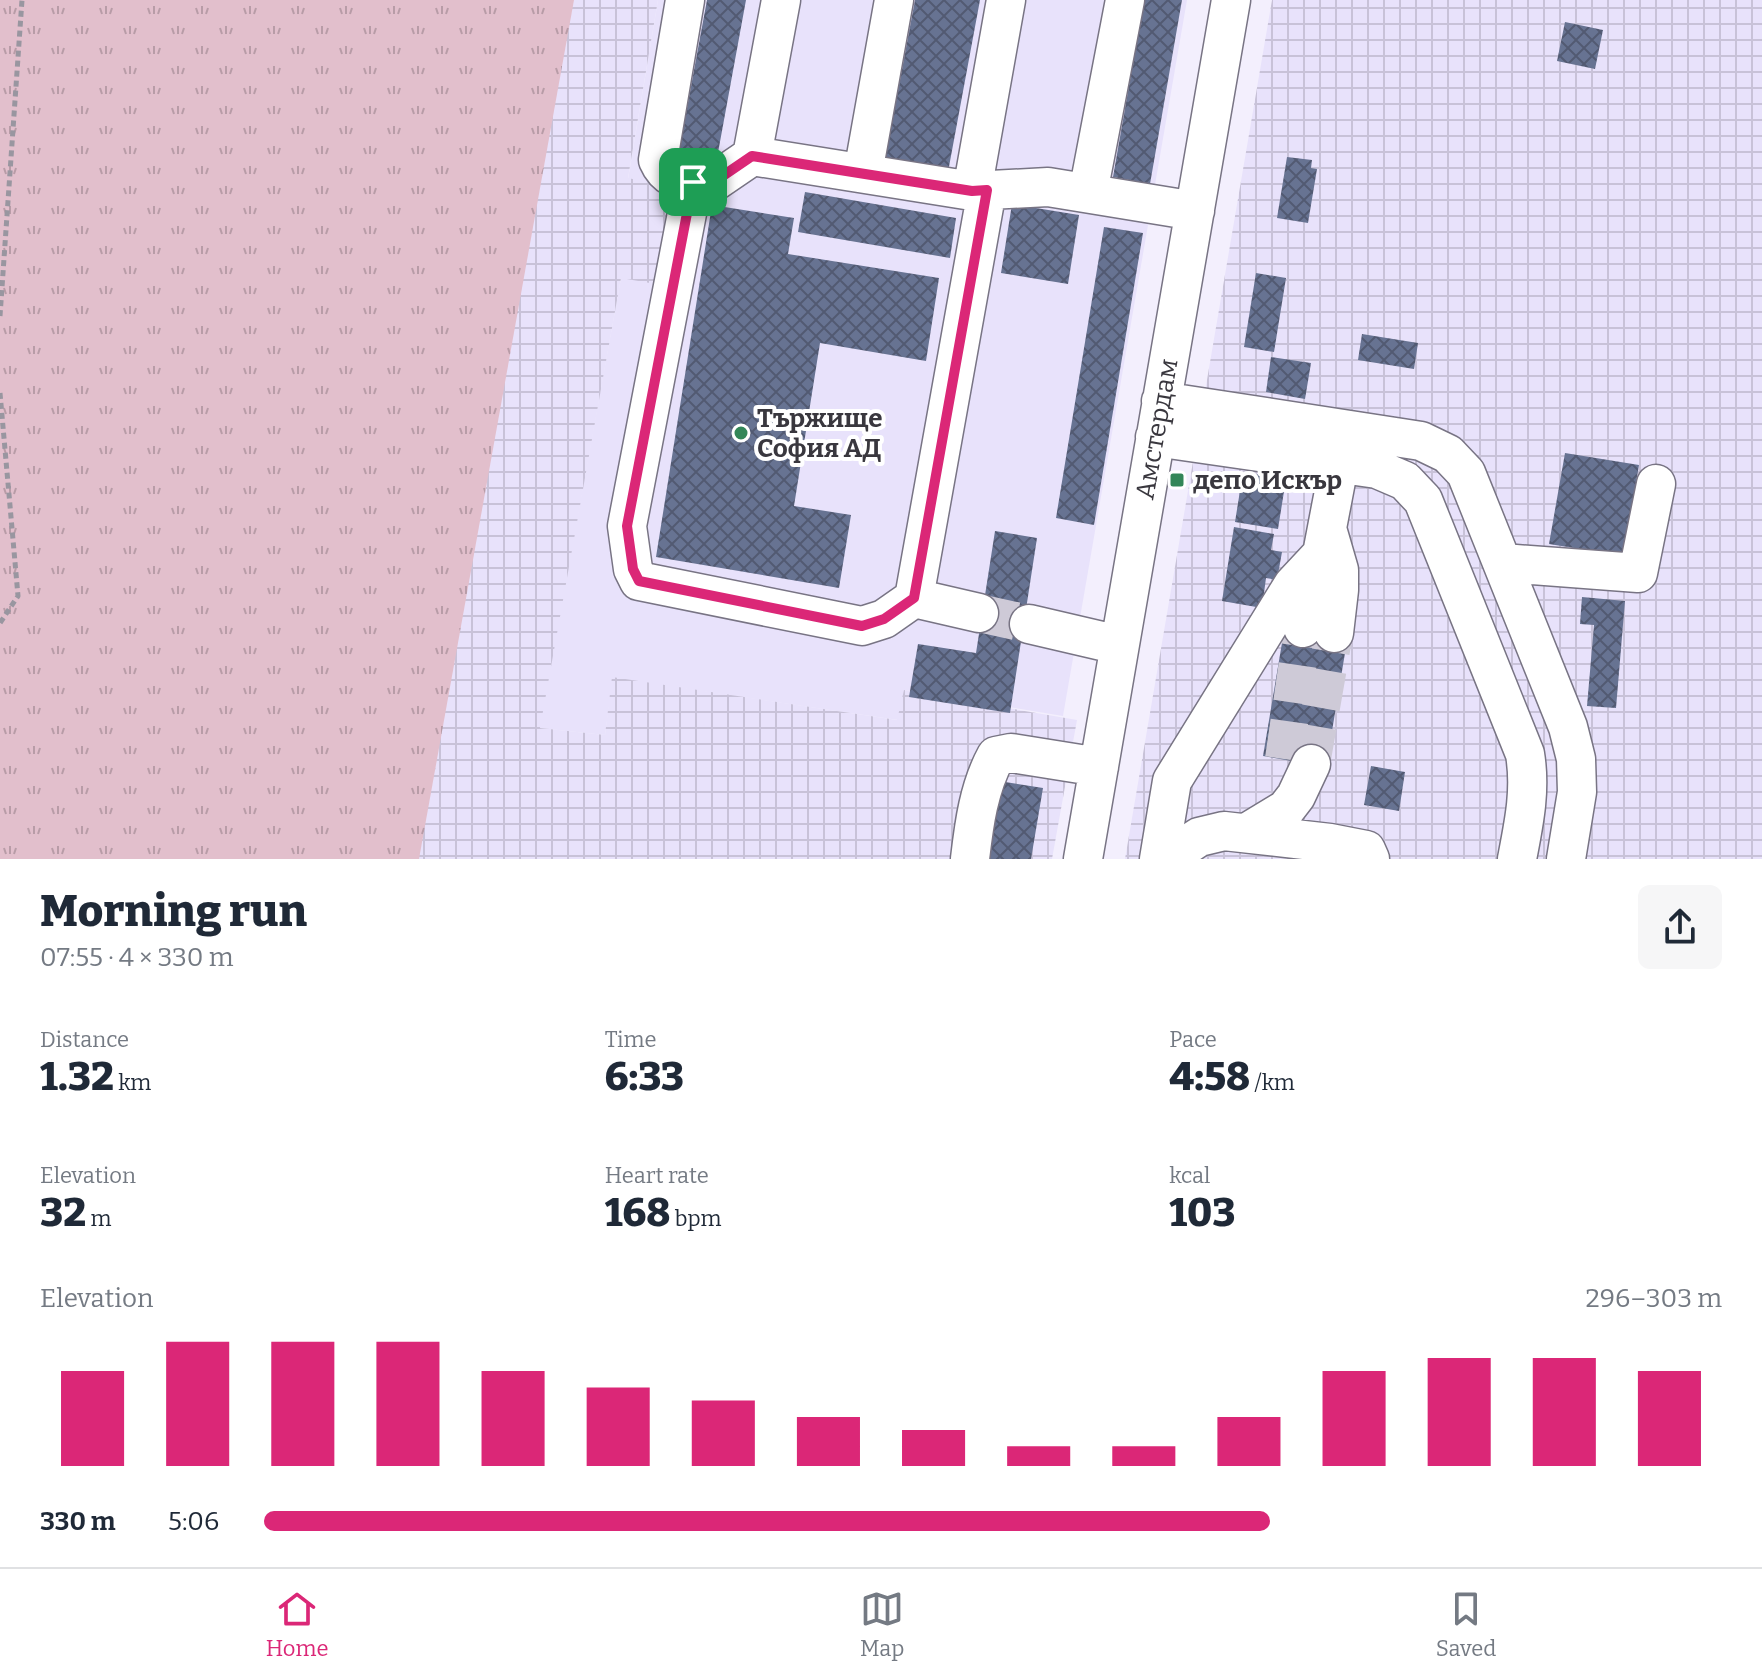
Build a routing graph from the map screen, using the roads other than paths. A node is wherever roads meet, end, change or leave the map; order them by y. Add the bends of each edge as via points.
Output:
1 (685, 0) edge
2 (781, 0) edge
3 (894, 0) edge
4 (1006, 0) edge
5 (1125, 0) edge
6 (1231, 0) edge
7 (752, 156) junction
8 (863, 173) junction
9 (693, 182) junction
10 (980, 190) junction
11 (1088, 193) junction
12 (1195, 211) junction
13 (1158, 419) junction
14 (1322, 461) junction
15 (1656, 484) dead end
16 (1325, 543) junction
17 (1503, 563) junction
18 (914, 598) junction
19 (979, 613) tunnel mouth
20 (1029, 624) tunnel mouth
21 (1318, 631) tunnel mouth
22 (1119, 645) junction
23 (1297, 762) tunnel mouth
24 (1099, 767) junction
25 (1240, 832) junction
26 (1343, 853) edge
27 (970, 859) edge
28 (1083, 859) edge
29 (1159, 859) edge
30 (1172, 859) edge
31 (1517, 859) edge
32 (1566, 859) edge

1 - 9 street via 658,160 674,178
2 - 7 street
3 - 8 street
4 - 10 street
5 - 11 street
6 - 12 street, Амстердам
7 - 8 street
7 - 9 street via 708,186
8 - 10 street
9 - 18 street via 627,526 639,581 862,626 884,619
10 - 11 street via 1048,187
10 - 18 street
11 - 12 street
12 - 13 street, Амстердам
13 - 14 street
13 - 17 street via 1421,441 1448,454 1466,473
13 - 22 street, Амстердам
14 - 16 street via 1336,481
14 - 31 street via 1377,469 1405,481 1423,500 1525,754 1528,797
15 - 17 street via 1638,573
16 - 21 street via 1339,570 1339,590
16 - 29 street via 1293,585 1172,781
17 - 32 street via 1576,759 1577,792
18 - 19 street
20 - 22 street
22 - 24 street, Амстердам
23 - 25 street via 1296,796 1286,809
24 - 27 street via 1011,753 996,756 980,798
24 - 28 street, Амстердам
25 - 26 street
25 - 30 street via 1199,837

